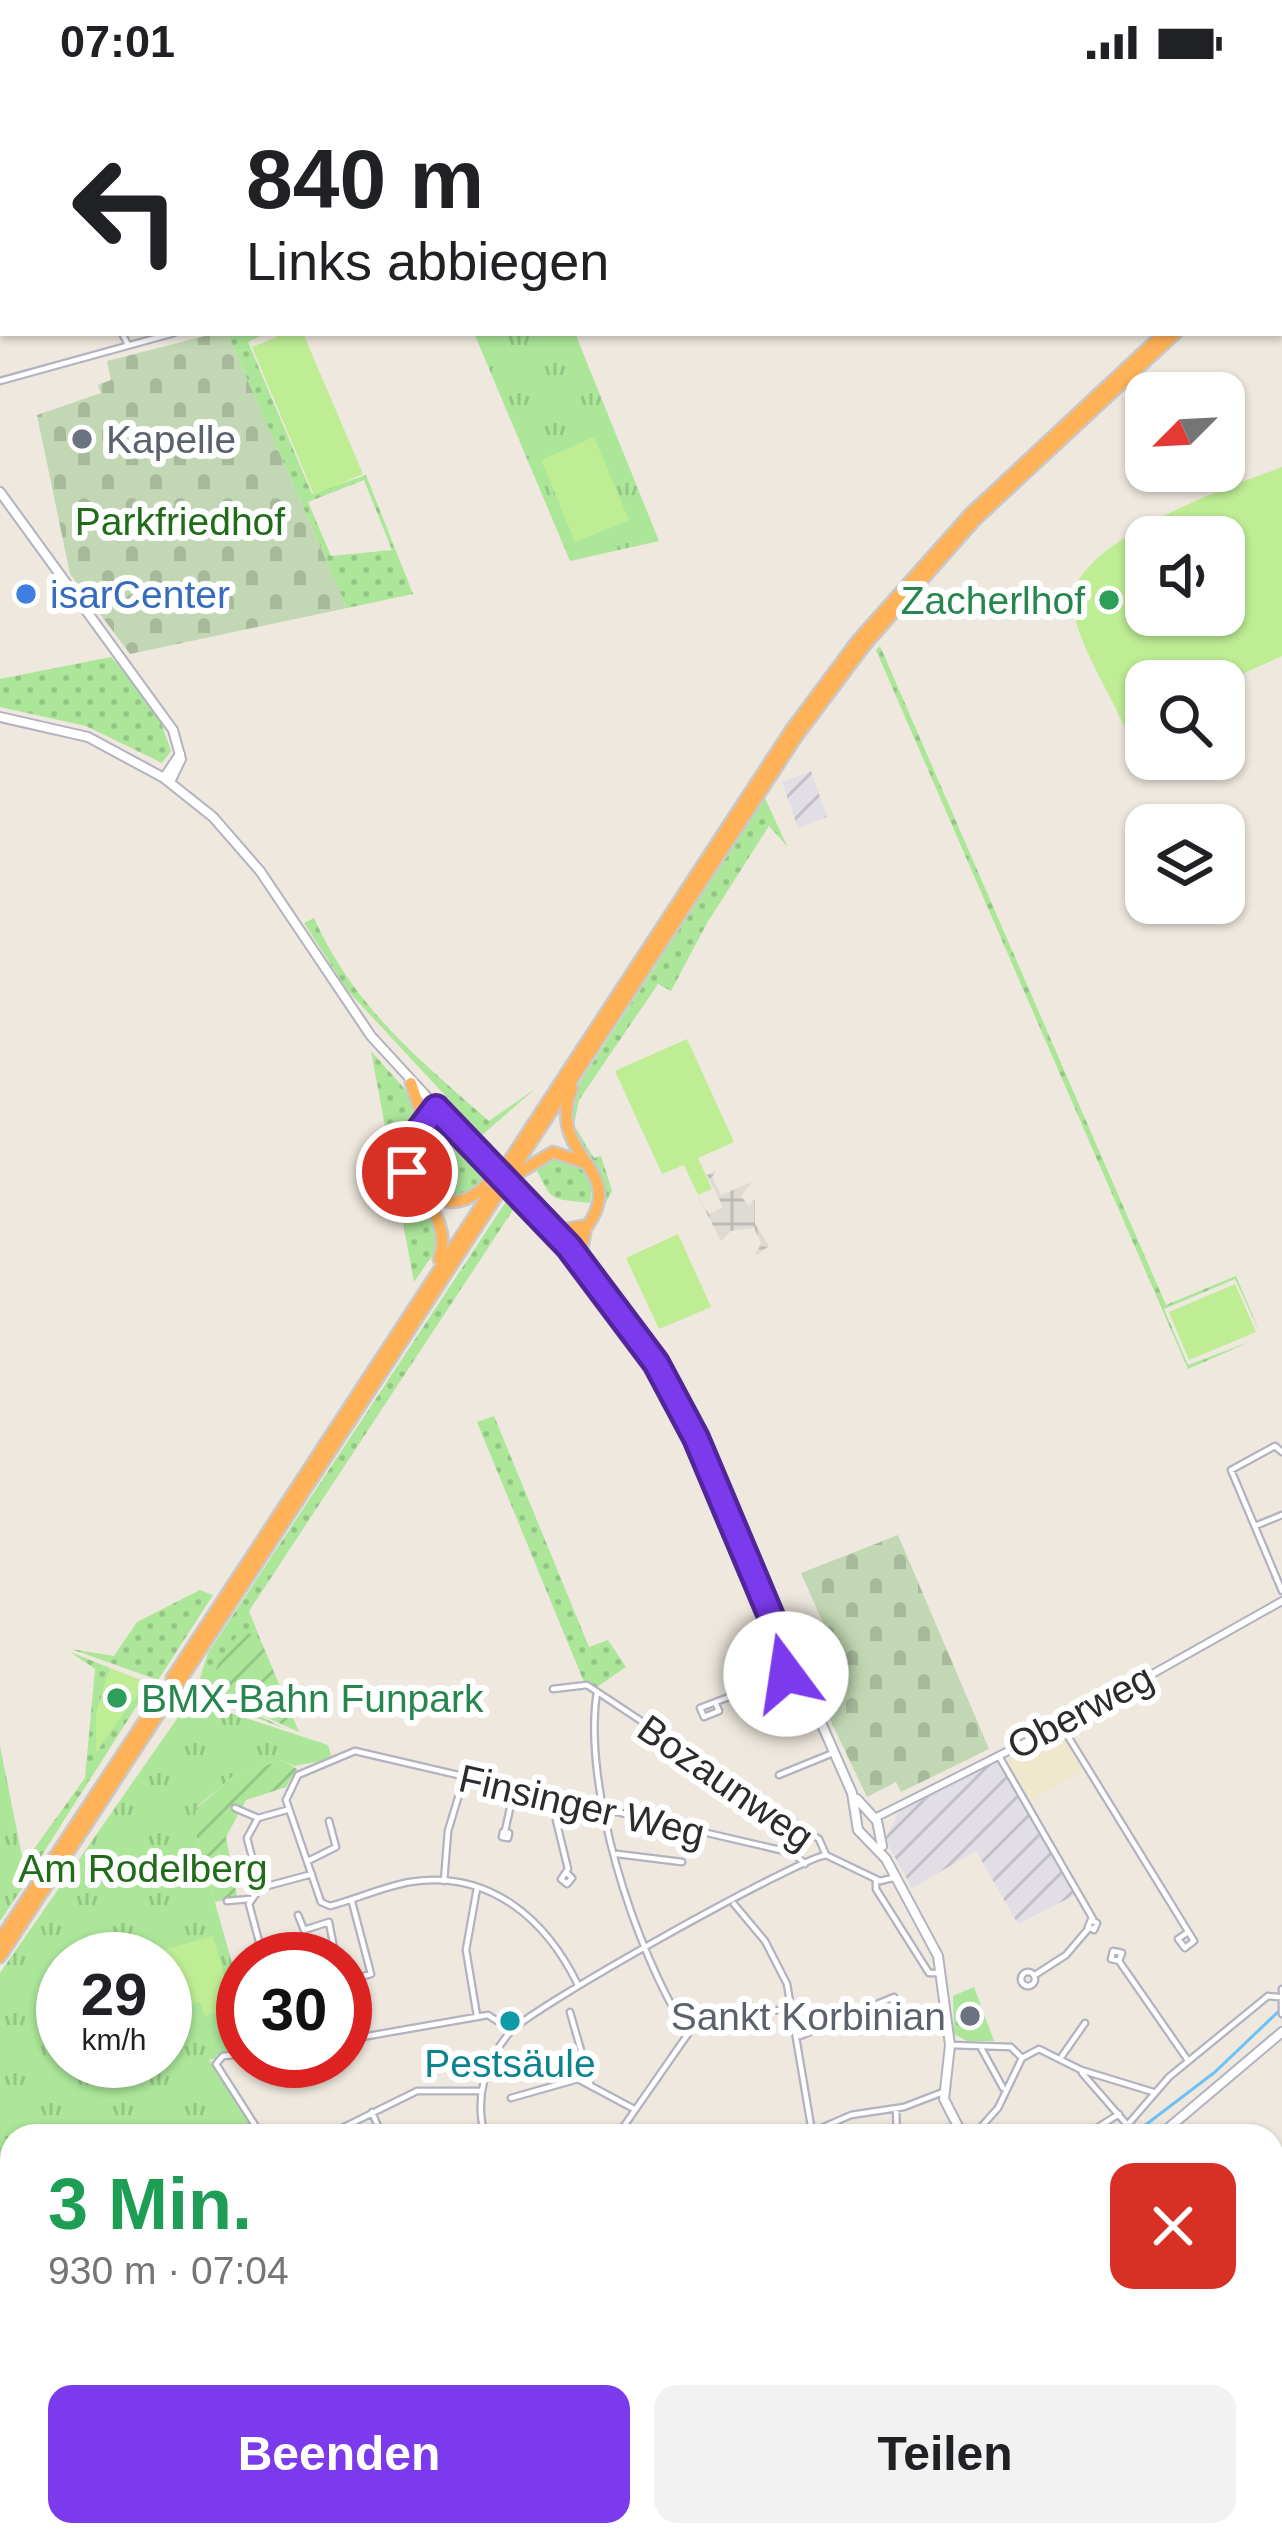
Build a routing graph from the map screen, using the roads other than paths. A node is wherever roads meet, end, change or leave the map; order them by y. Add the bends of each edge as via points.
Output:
1 (124, 336) edge
2 (162, 336) edge
3 (1161, 336) edge
4 (1173, 336) edge
5 (128, 344) junction
6 (0, 380) edge
7 (0, 492) edge
8 (0, 717) edge
9 (181, 752) junction
10 (178, 770) junction
11 (765, 777) junction
12 (167, 780) junction
13 (188, 796) junction
14 (586, 1058) junction
15 (411, 1083) junction
16 (438, 1110) junction
17 (423, 1119) junction
18 (419, 1137) junction
19 (467, 1139) junction
20 (511, 1165) junction
21 (492, 1189) junction
22 (548, 1224) junction
23 (584, 1229) junction
24 (567, 1244) junction
25 (588, 1269) junction
26 (410, 1314) junction
27 (1282, 1452) edge
28 (1282, 1515) edge
29 (1255, 1526) junction
30 (1282, 1592) edge
31 (1282, 1601) edge
32 (794, 1671) junction
33 (176, 1680) junction
34 (772, 1680) dead end
35 (763, 1684) dead end
36 (553, 1689) dead end
37 (597, 1692) junction
38 (164, 1697) junction
39 (716, 1704) dead end
40 (1061, 1725) junction
41 (832, 1753) junction
42 (998, 1754) junction
43 (779, 1775) dead end
44 (464, 1778) junction
45 (514, 1790) junction
46 (852, 1793) junction
47 (559, 1800) junction
48 (235, 1808) dead end
49 (288, 1810) junction
50 (607, 1811) junction
51 (258, 1818) junction
52 (873, 1820) junction
53 (329, 1821) dead end
54 (857, 1821) junction
55 (505, 1831) dead end
56 (866, 1835) junction
57 (616, 1853) junction
58 (826, 1855) junction
59 (886, 1859) junction
60 (308, 1861) junction
61 (682, 1862) dead end
62 (806, 1864) junction
63 (567, 1873) dead end
64 (313, 1874) junction
65 (897, 1877) junction
66 (876, 1880) junction
67 (444, 1881) junction
68 (260, 1888) junction
69 (477, 1888) junction
70 (250, 1899) junction
71 (351, 1900) junction
72 (227, 1901) dead end
73 (733, 1903) junction
74 (326, 1905) junction
75 (298, 1915) dead end
76 (329, 1922) junction
77 (1188, 1931) dead end
78 (257, 1932) edge
79 (331, 1932) edge
80 (360, 1932) edge
81 (0, 1940) edge
82 (646, 1948) junction
83 (0, 1958) edge
84 (1119, 1961) dead end
85 (942, 1973) junction
86 (1035, 1975) dead end
87 (578, 1985) junction
88 (1282, 1989) edge
89 (894, 1997) dead end
90 (1280, 2007) edge
91 (794, 2010) junction
92 (570, 2012) dead end
93 (477, 2016) junction
94 (1085, 2023) dead end
95 (686, 2030) junction
96 (511, 2031) junction
97 (1282, 2032) edge
98 (372, 2033) edge
99 (799, 2037) junction
100 (950, 2045) junction
101 (979, 2045) junction
102 (1062, 2056) junction
103 (1022, 2058) junction
104 (1189, 2061) junction
105 (1081, 2070) junction
106 (590, 2082) junction
107 (234, 2088) edge
108 (1003, 2088) junction
109 (481, 2091) junction
110 (944, 2092) junction
111 (1153, 2092) junction
112 (511, 2098) dead end
113 (634, 2109) junction
114 (896, 2109) junction
115 (372, 2112) junction
116 (1119, 2114) junction
117 (1130, 2122) joint
118 (255, 2124) edge
119 (349, 2124) edge
120 (377, 2124) edge
121 (484, 2124) edge
122 (625, 2124) edge
123 (815, 2124) edge
124 (832, 2124) edge
125 (897, 2124) edge
126 (958, 2124) edge
127 (984, 2124) edge
128 (1103, 2124) edge
129 (1173, 2124) edge

1 - 5 street
2 - 5 street
3 - 11 highway via 935,550 847,654
4 - 11 highway via 939,557
5 - 6 street
7 - 9 main road via 173,730
8 - 12 main road via 88,737
9 - 10 main road
9 - 12 main road
10 - 12 main road
10 - 13 main road
11 - 14 highway
11 - 20 highway
12 - 13 main road
13 - 15 main road via 248,855 337,992
14 - 20 highway
14 - 23 highway via 564,1116 570,1142 601,1186 598,1212
15 - 16 main road
15 - 17 highway
16 - 17 highway
16 - 18 highway
16 - 19 main road
17 - 26 highway via 408,1145 407,1172 442,1219 445,1243
18 - 19 highway via 440,1126
18 - 21 highway via 414,1173 437,1200 461,1202
19 - 22 main road
20 - 21 highway, bridge
20 - 21 highway, bridge via 506,1182
20 - 23 highway via 553,1152 586,1165 598,1193
21 - 26 highway
21 - 33 highway
22 - 23 highway
22 - 24 main road
23 - 24 highway
23 - 25 highway
24 - 25 main road
25 - 32 main road via 691,1427
26 - 33 highway
27 - 29 street via 1275,1446 1231,1466
28 - 29 street
29 - 30 street
31 - 40 street, Oberweg
32 - 34 street
32 - 41 main road
33 - 38 highway
35 - 39 street
36 - 37 street, Bozaunweg via 584,1684
37 - 50 street via 594,1736
37 - 58 street, Bozaunweg via 819,1839
38 - 81 highway
38 - 83 highway
40 - 42 street, Oberweg
40 - 77 street
41 - 43 street
41 - 46 main road
42 - 52 street, Oberweg
42 - 86 street via 1097,1926
44 - 45 street, Finsinger Weg
44 - 49 street, Finsinger Weg via 355,1751 298,1774
44 - 67 street
45 - 47 street, Finsinger Weg
45 - 55 street
46 - 52 main road
46 - 54 main road
47 - 50 street, Finsinger Weg
47 - 63 street
48 - 51 street
49 - 51 street
49 - 60 street
50 - 57 street
50 - 62 street, Finsinger Weg via 793,1853
51 - 68 street via 248,1838
52 - 54 main road
52 - 56 main road
52 - 59 main road
53 - 60 street via 336,1847
54 - 56 main road
56 - 59 main road
57 - 61 street
57 - 82 street
58 - 62 street
58 - 66 street, Bozaunweg
59 - 65 main road
60 - 64 street
62 - 73 street
64 - 68 street
64 - 74 street
65 - 66 street
65 - 85 main road
66 - 85 street via 920,1963
67 - 69 street
67 - 71 street
68 - 70 street
69 - 87 street via 536,1919
69 - 93 street via 466,1950
70 - 72 street
70 - 78 street
71 - 74 street
71 - 80 street
73 - 82 street
73 - 91 street via 778,1962
74 - 76 street
75 - 76 street via 304,1930
76 - 79 street
82 - 87 street
82 - 95 street
84 - 104 street
85 - 100 main road
87 - 96 street
88 - 90 street
89 - 99 street
90 - 104 street via 1268,1996
91 - 95 street via 712,2013
91 - 99 street
92 - 106 street
93 - 96 street via 498,2017
93 - 98 street
94 - 102 street
95 - 113 street
96 - 109 street
97 - 129 main road
99 - 123 street
100 - 101 street
100 - 110 main road
101 - 103 street via 1012,2047
101 - 108 street
102 - 103 street via 1039,2049
102 - 105 street
103 - 108 street
104 - 111 street
105 - 111 street
105 - 116 street
106 - 112 street
106 - 113 street
107 - 118 street
108 - 127 street
109 - 115 street via 426,2089
109 - 121 street
110 - 114 street
110 - 126 main road
111 - 117 street
113 - 122 street
114 - 124 street
114 - 125 street
115 - 119 street
115 - 120 street
116 - 117 street
116 - 128 street

